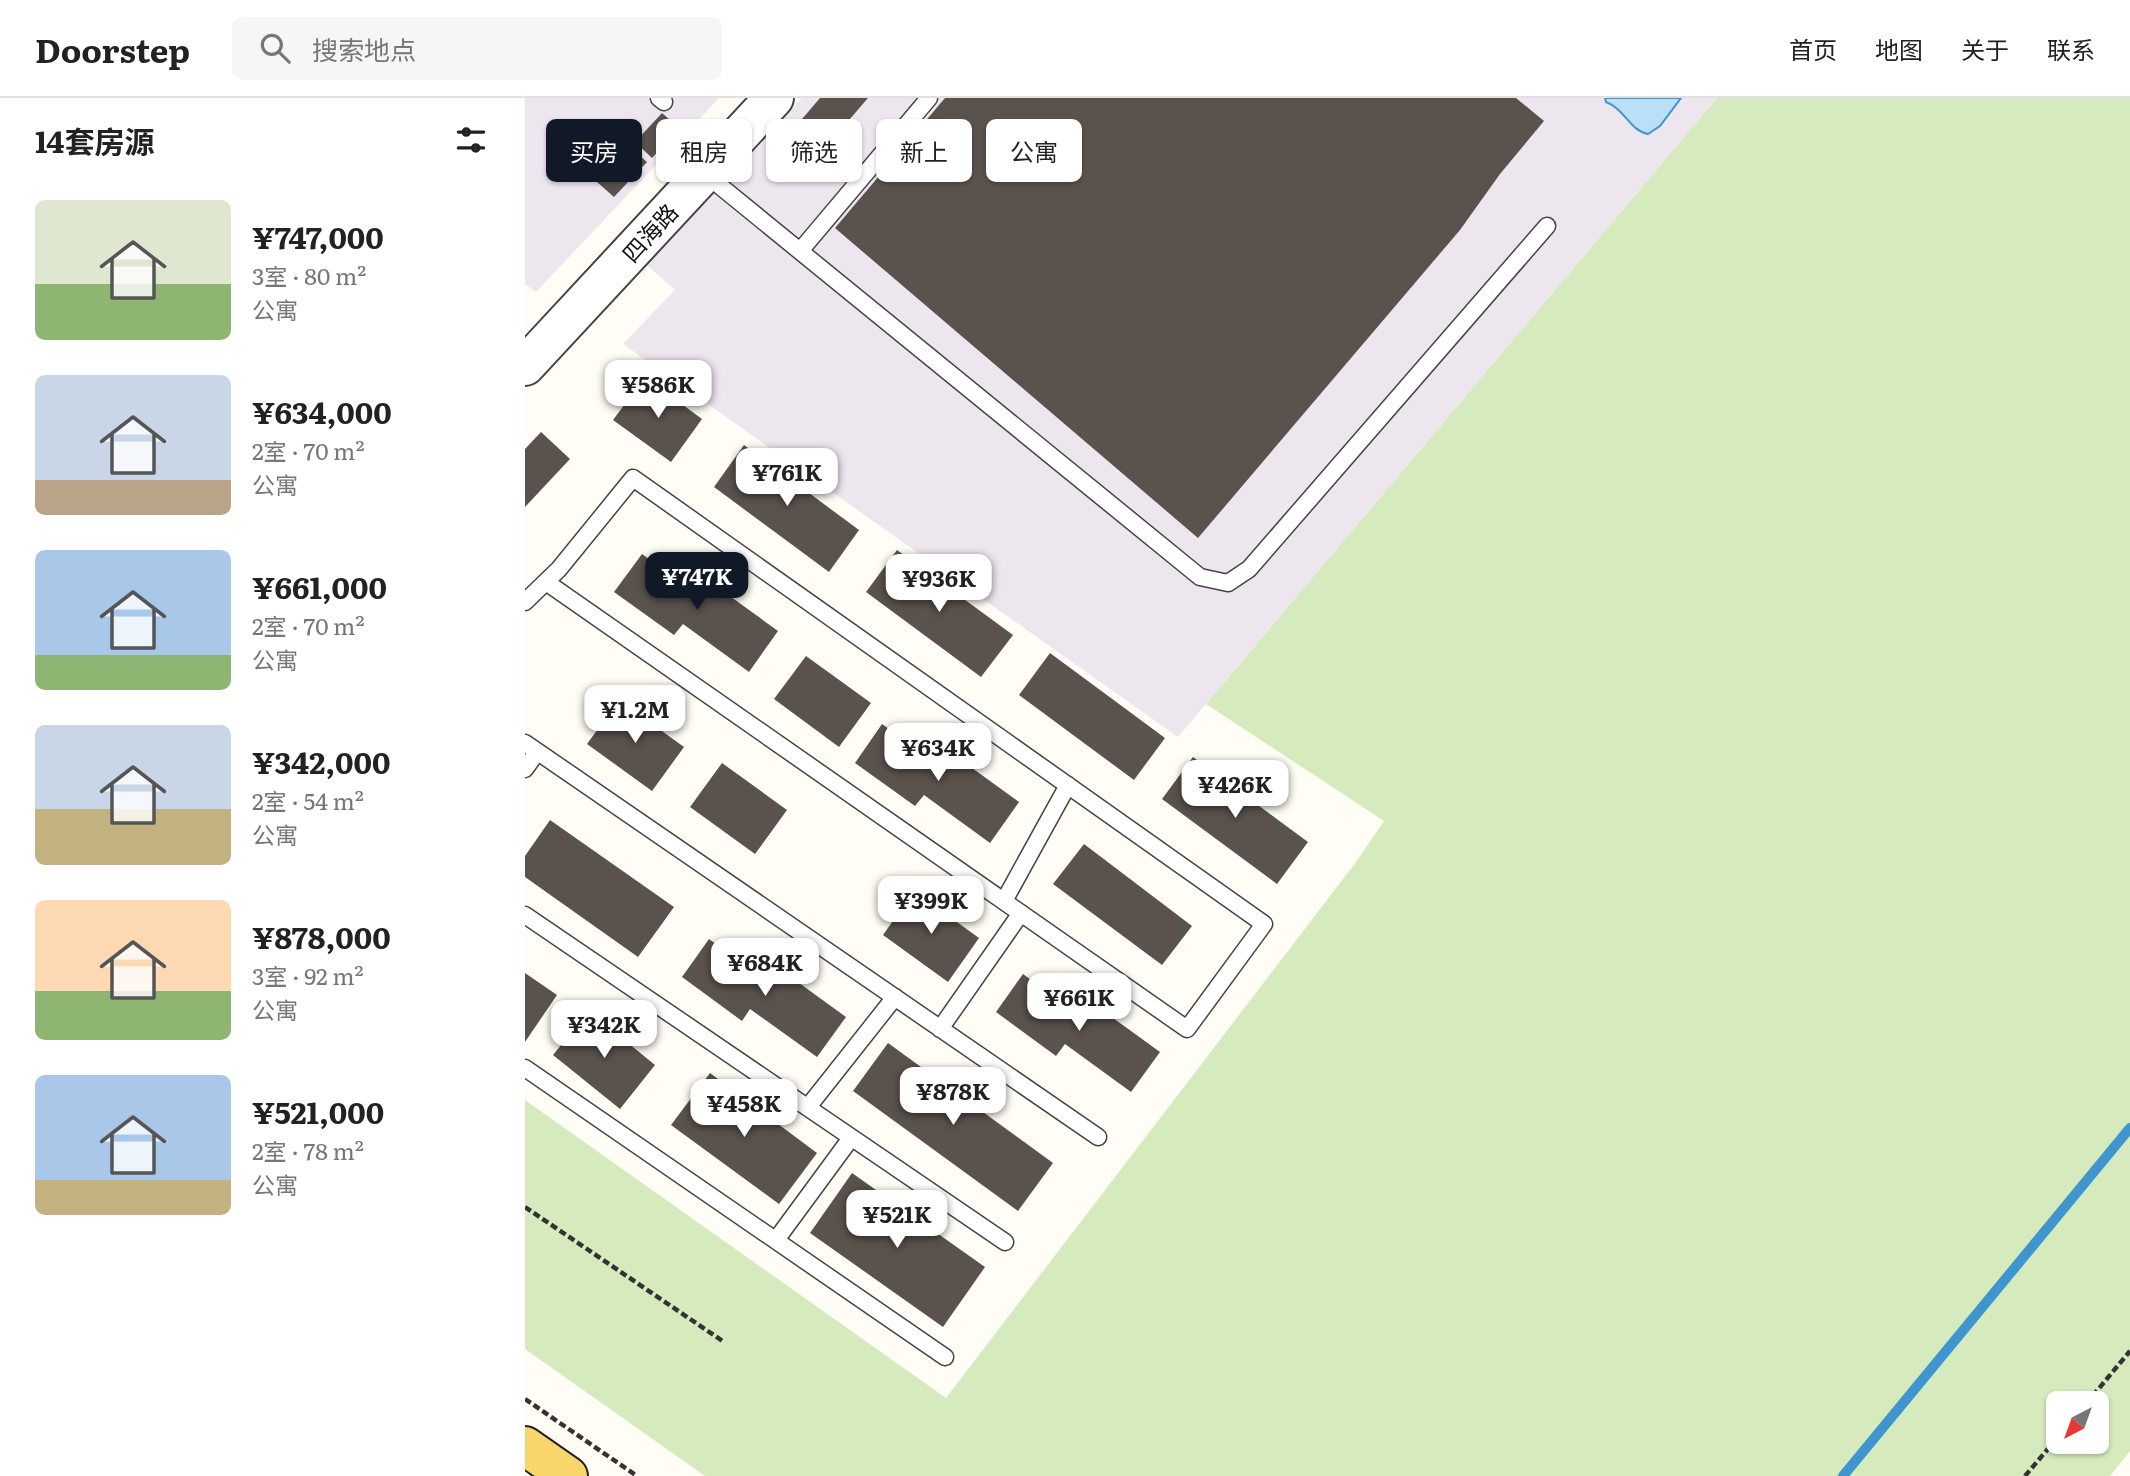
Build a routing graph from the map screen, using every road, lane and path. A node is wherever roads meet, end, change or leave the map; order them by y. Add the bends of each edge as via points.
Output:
1 (774, 98) edge
2 (929, 98) edge
3 (752, 122) edge
4 (696, 182) edge
5 (715, 182) edge
6 (1547, 226) dead end
7 (800, 251) junction
8 (525, 366) edge
9 (546, 582) junction
10 (525, 602) edge
11 (531, 748) edge
12 (525, 769) edge
13 (1068, 785) junction
14 (1004, 901) junction
15 (1021, 913) junction
16 (525, 915) edge
17 (895, 997) junction
18 (940, 1029) junction
19 (525, 1068) edge
20 (808, 1107) junction
21 (1098, 1137) dead end
22 (851, 1138) junction
23 (525, 1207) edge
24 (776, 1240) junction
25 (1005, 1242) dead end
26 (724, 1342) dead end
27 (2130, 1352) edge
28 (945, 1357) dead end
29 (2097, 1391) edge
30 (525, 1399) edge
31 (525, 1446) edge
32 (2046, 1451) edge
33 (568, 1476) edge
34 (637, 1476) edge
35 (2025, 1476) edge

1 - 3 street, 四海路
2 - 7 lane
4 - 8 street, 四海路
5 - 7 lane
6 - 7 lane via 1249,569 1228,583 1200,577
9 - 10 lane
9 - 13 lane via 633,478
9 - 14 lane
11 - 12 lane
11 - 17 lane
13 - 14 lane
13 - 15 lane via 1264,924 1187,1029
14 - 15 lane
15 - 18 lane
16 - 20 lane
17 - 18 lane
17 - 20 lane
18 - 21 lane
19 - 24 lane
20 - 22 lane
22 - 24 lane
22 - 25 lane
23 - 26 path
24 - 28 lane
27 - 29 path
30 - 34 path
31 - 33 main road
32 - 35 path

